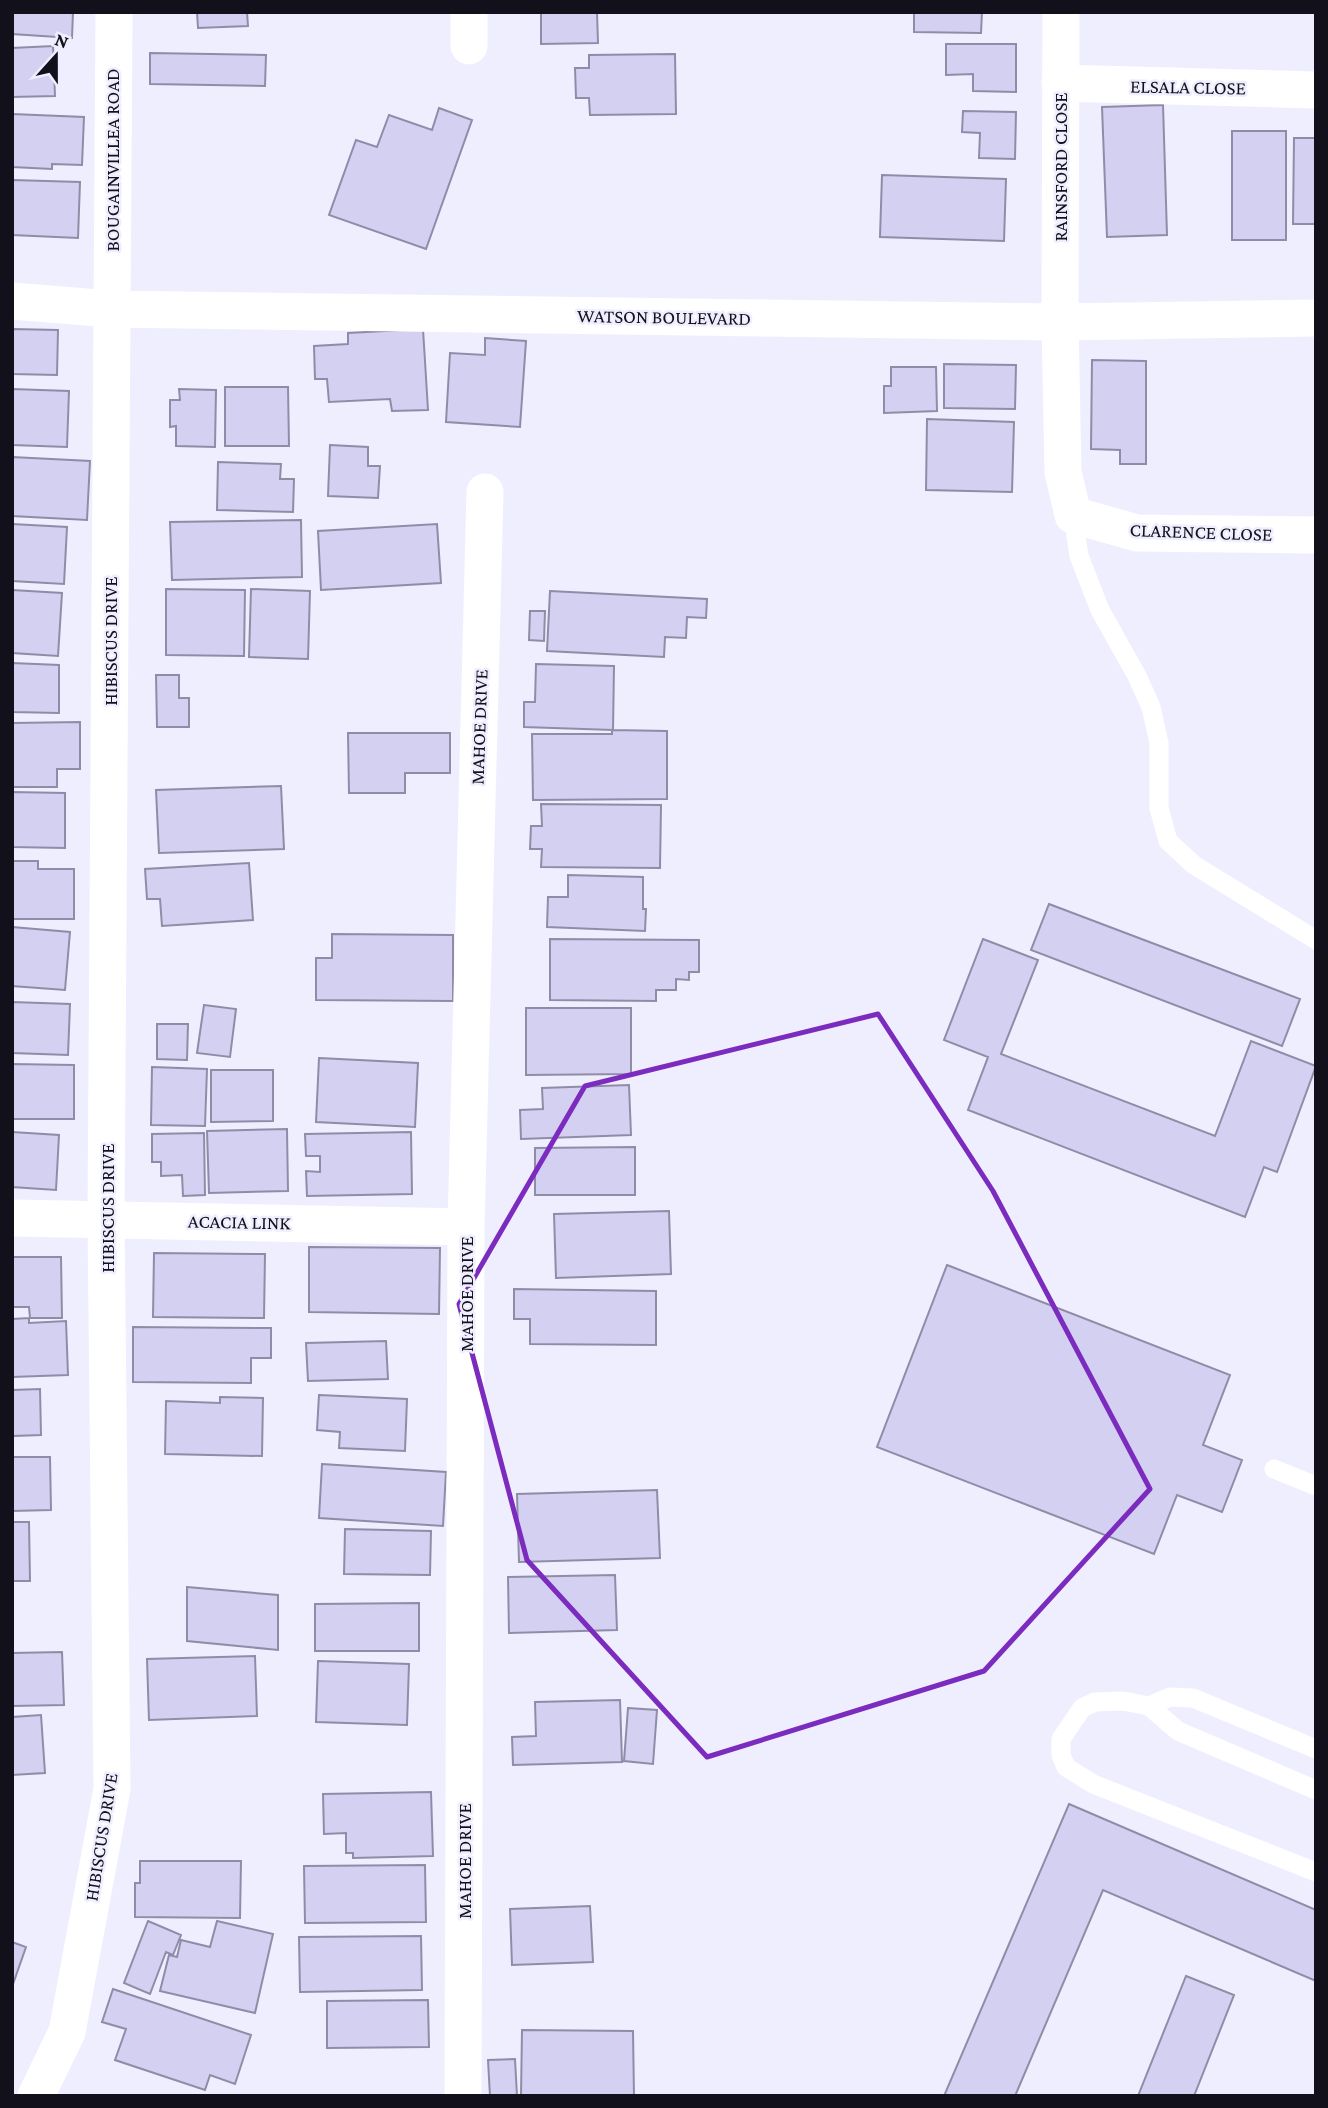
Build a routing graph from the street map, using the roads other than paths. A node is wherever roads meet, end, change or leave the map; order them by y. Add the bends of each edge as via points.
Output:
1 (114, 12) edge
2 (1061, 12) edge
3 (1060, 83) junction
4 (1316, 90) edge
5 (12, 301) edge
6 (111, 309) junction
7 (1316, 318) edge
8 (1060, 322) junction
9 (485, 492) dead end
10 (1073, 515) junction
11 (1316, 535) edge
12 (1316, 940) edge
13 (12, 1217) edge
14 (106, 1219) junction
15 (466, 1227) junction
16 (1274, 1469) dead end
17 (1316, 1486) edge
18 (1149, 1706) junction
19 (1316, 1749) edge
20 (1316, 1790) edge
21 (1316, 1872) edge
22 (36, 2096) edge
23 (463, 2096) edge

1 - 6 street, BOUGAINVILLEA ROAD
2 - 3 street, RAINSFORD CLOSE
3 - 4 street, ELSALA CLOSE
3 - 8 street, RAINSFORD CLOSE
5 - 6 street, WATSON BOULEVARD
6 - 8 street, WATSON BOULEVARD
6 - 14 street, HIBISCUS DRIVE
7 - 8 street, WATSON BOULEVARD
8 - 10 street via 1063,472
9 - 15 street, MAHOE DRIVE
10 - 11 street, CLARENCE CLOSE via 1137,533
10 - 12 lane via 1079,556 1100,610 1151,707 1159,743 1159,808 1168,841 1194,865
13 - 14 street, ACACIA LINK
14 - 15 street, ACACIA LINK
14 - 22 street, HIBISCUS DRIVE via 112,1789 67,2032
15 - 23 street, MAHOE DRIVE
16 - 17 lane
18 - 19 lane via 1170,1697 1193,1698
18 - 20 lane via 1178,1731
18 - 21 lane via 1114,1701 1095,1702 1082,1709 1061,1739 1066,1767 1093,1784

